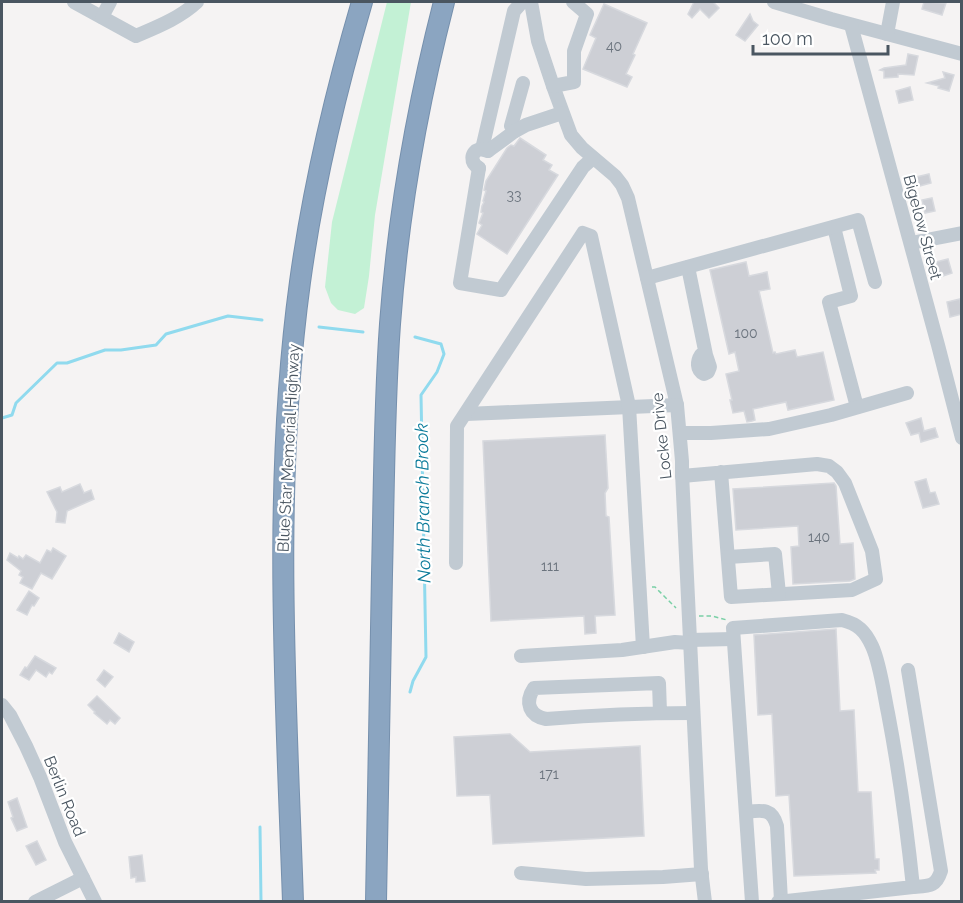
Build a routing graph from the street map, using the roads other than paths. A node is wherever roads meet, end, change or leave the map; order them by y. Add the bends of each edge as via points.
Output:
1 (110, 2) edge
2 (196, 2) edge
3 (362, 2) edge
4 (444, 2) edge
5 (522, 2) edge
6 (531, 2) edge
7 (573, 2) edge
8 (774, 2) edge
9 (893, 2) edge
10 (84, 4) edge
11 (102, 16) junction
12 (851, 25) junction
13 (887, 34) junction
14 (962, 54) edge
15 (523, 83) dead end
16 (553, 86) junction
17 (562, 113) junction
18 (515, 131) junction
19 (485, 150) junction
20 (593, 158) junction
21 (834, 226) junction
22 (962, 233) edge
23 (911, 243) junction
24 (688, 267) junction
25 (647, 278) junction
26 (875, 282) dead end
27 (706, 355) dead end
28 (907, 393) dead end
29 (677, 405) junction
30 (629, 406) junction
31 (856, 407) junction
32 (466, 414) junction
33 (680, 433) junction
34 (962, 438) edge
35 (722, 472) junction
36 (682, 476) junction
37 (728, 557) junction
38 (456, 563) dead end
39 (779, 594) junction
40 (733, 633) junction
41 (690, 641) junction
42 (643, 648) junction
43 (521, 656) dead end
44 (908, 670) dead end
45 (2, 705) edge
46 (693, 712) junction
47 (660, 713) junction
48 (746, 812) junction
49 (521, 873) dead end
50 (702, 874) junction
51 (83, 878) junction
52 (913, 887) junction
53 (779, 901) edge
54 (35, 902) edge
55 (95, 902) edge
56 (293, 902) edge
57 (376, 902) edge
58 (705, 902) edge
59 (752, 902) edge

1 - 11 street
2 - 11 street via 164,24 136,36
3 - 56 highway, Blue Star Memorial Highway via 312,202 290,380 283,557
4 - 57 highway via 407,179 390,325
5 - 19 street via 514,11
6 - 16 street, Locke Drive via 538,41
7 - 16 street via 587,14 574,51 574,82
8 - 12 street
9 - 13 street
10 - 11 street
12 - 13 street
12 - 23 street, Bigelow Street
13 - 14 street
15 - 18 street via 511,126
16 - 17 street, Locke Drive
17 - 18 street
17 - 20 street, Locke Drive via 571,135
18 - 19 street
19 - 20 street via 491,155 490,162 479,168 460,283 501,290 583,167
20 - 25 street, Locke Drive via 615,176 625,192
21 - 24 street
21 - 26 street via 858,220
21 - 31 street via 851,296 829,302
22 - 23 street
23 - 34 street, Bigelow Street
24 - 25 street
24 - 27 street
25 - 29 street, Locke Drive
28 - 31 street
29 - 30 street
29 - 33 street, Locke Drive
30 - 32 street
30 - 32 street via 591,236 583,233
30 - 42 street
31 - 33 street via 769,429
32 - 38 street via 457,426
33 - 36 street, Locke Drive
35 - 36 street
35 - 37 street
35 - 39 street via 817,464 829,466 845,483 872,550 876,579 852,590
36 - 41 street, Locke Drive
37 - 39 street via 775,554
37 - 39 street via 731,597
40 - 41 street
40 - 48 street
40 - 52 street via 842,621 854,623 863,632 873,647 882,681
41 - 42 street
41 - 46 street, Locke Drive
42 - 43 street
44 - 52 street via 941,871 933,885
45 - 51 street, Berlin Road via 31,756
46 - 47 street
46 - 50 street, Locke Drive
47 - 47 street via 546,719 533,714 529,700 534,688 659,683
48 - 53 street via 766,811 775,819
48 - 59 street
49 - 50 street via 586,879
50 - 58 street, Locke Drive
51 - 54 street
51 - 55 street, Berlin Road
52 - 53 street

